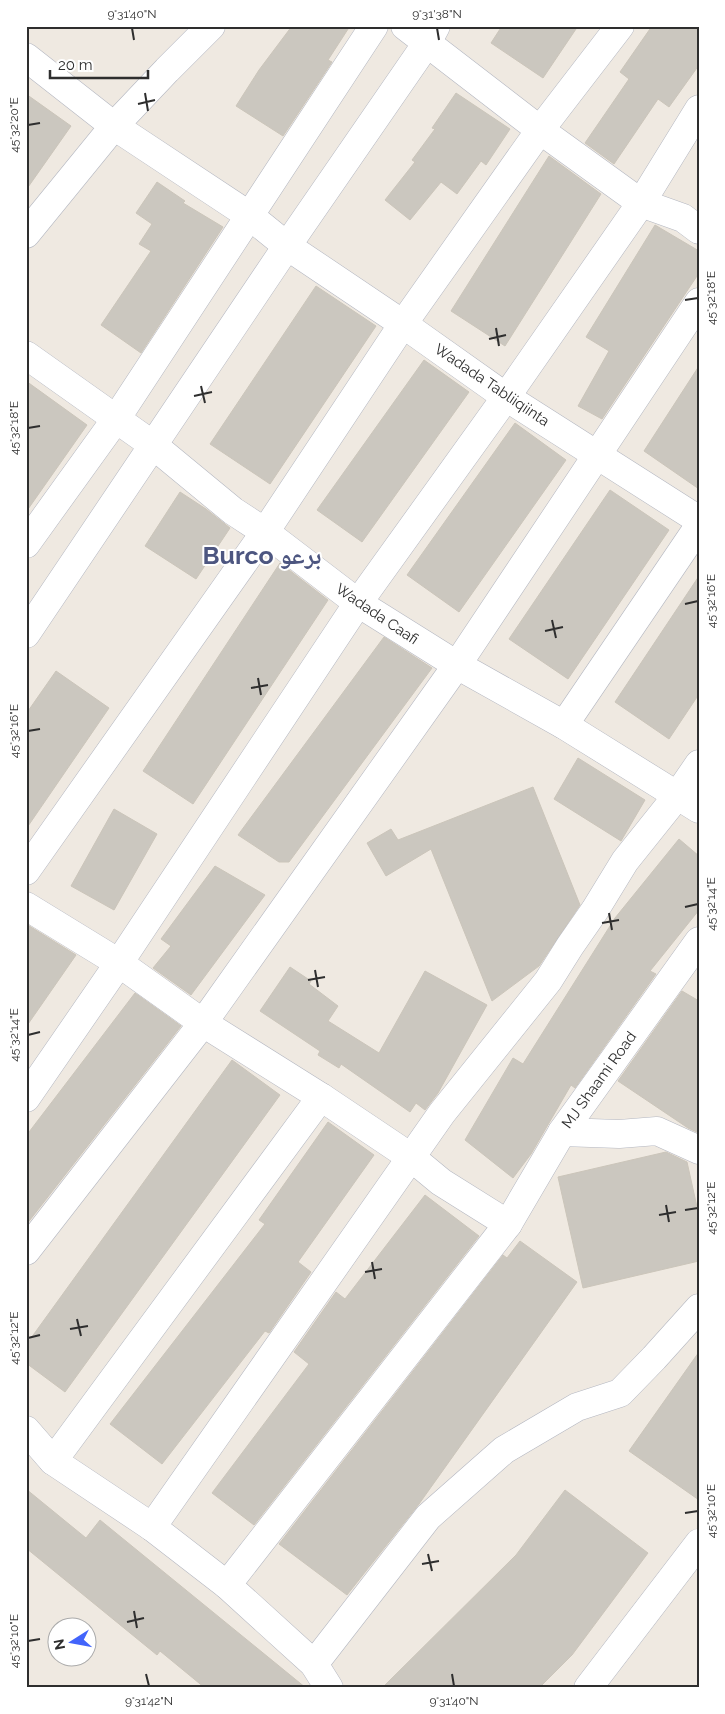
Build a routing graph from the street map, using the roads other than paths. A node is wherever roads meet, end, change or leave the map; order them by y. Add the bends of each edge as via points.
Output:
1 (210, 26) edge
2 (374, 26) edge
3 (405, 26) edge
4 (620, 26) edge
5 (431, 35) edge
6 (26, 57) edge
7 (699, 109) edge
8 (114, 126) junction
9 (540, 130) junction
10 (641, 203) junction
11 (250, 216) junction
12 (699, 230) edge
13 (26, 234) edge
14 (287, 246) junction
15 (699, 302) edge
16 (403, 324) junction
17 (26, 354) edge
18 (506, 397) junction
19 (116, 419) junction
20 (154, 446) junction
21 (598, 455) junction
22 (699, 520) edge
23 (699, 526) edge
24 (265, 532) junction
25 (26, 544) edge
26 (358, 603) junction
27 (26, 634) edge
28 (457, 665) junction
29 (564, 725) junction
30 (699, 764) edge
31 (688, 802) edge
32 (26, 871) edge
33 (26, 906) edge
34 (699, 942) edge
35 (119, 964) junction
36 (203, 1024) junction
37 (321, 1097) junction
38 (26, 1098) edge
39 (562, 1132) junction
40 (699, 1150) edge
41 (412, 1158) junction
42 (508, 1224) junction
43 (26, 1251) edge
44 (699, 1308) edge
45 (26, 1430) edge
46 (53, 1461) junction
47 (152, 1527) junction
48 (699, 1543) edge
49 (227, 1585) junction
50 (314, 1664) junction
51 (329, 1688) edge
52 (588, 1688) edge

1 - 8 street
2 - 11 street
3 - 5 street
4 - 9 street
5 - 9 street
5 - 14 street
6 - 8 street, Wadada Tabliiqiinta
7 - 10 street
8 - 11 street, Wadada Tabliiqiinta
8 - 13 street
9 - 10 street
9 - 16 street
10 - 12 street via 682,218
10 - 18 street
11 - 14 street, Wadada Tabliiqiinta
11 - 19 street
14 - 16 street, Wadada Tabliiqiinta
14 - 20 street
15 - 21 street
16 - 18 street, Wadada Tabliiqiinta
16 - 24 street
17 - 19 street, Wadada Caafi
18 - 21 street, Wadada Tabliiqiinta
18 - 26 street
19 - 20 street, Wadada Caafi
19 - 25 street
20 - 24 street, Wadada Caafi via 233,511
20 - 27 street
21 - 22 street, Wadada Tabliiqiinta
21 - 28 street
23 - 29 street
24 - 26 street, Wadada Caafi
24 - 32 street
26 - 28 street, Wadada Caafi
26 - 35 street
28 - 29 street, Wadada Caafi
28 - 36 street
29 - 31 street, Wadada Caafi
30 - 31 street
31 - 41 street via 625,861 548,980 442,1113
33 - 35 street
34 - 39 street, MJ Shaami Road
35 - 36 street
35 - 38 street
36 - 37 street
36 - 43 street
37 - 41 street
37 - 46 street
39 - 40 street via 619,1134 657,1131
39 - 42 street, MJ Shaami Road
41 - 42 street via 441,1182
41 - 47 street
42 - 49 street, MJ Shaami Road
44 - 50 street via 620,1393 577,1407 504,1450 428,1517
45 - 46 street
46 - 47 street
47 - 49 street
48 - 52 street
49 - 50 street
50 - 51 street

